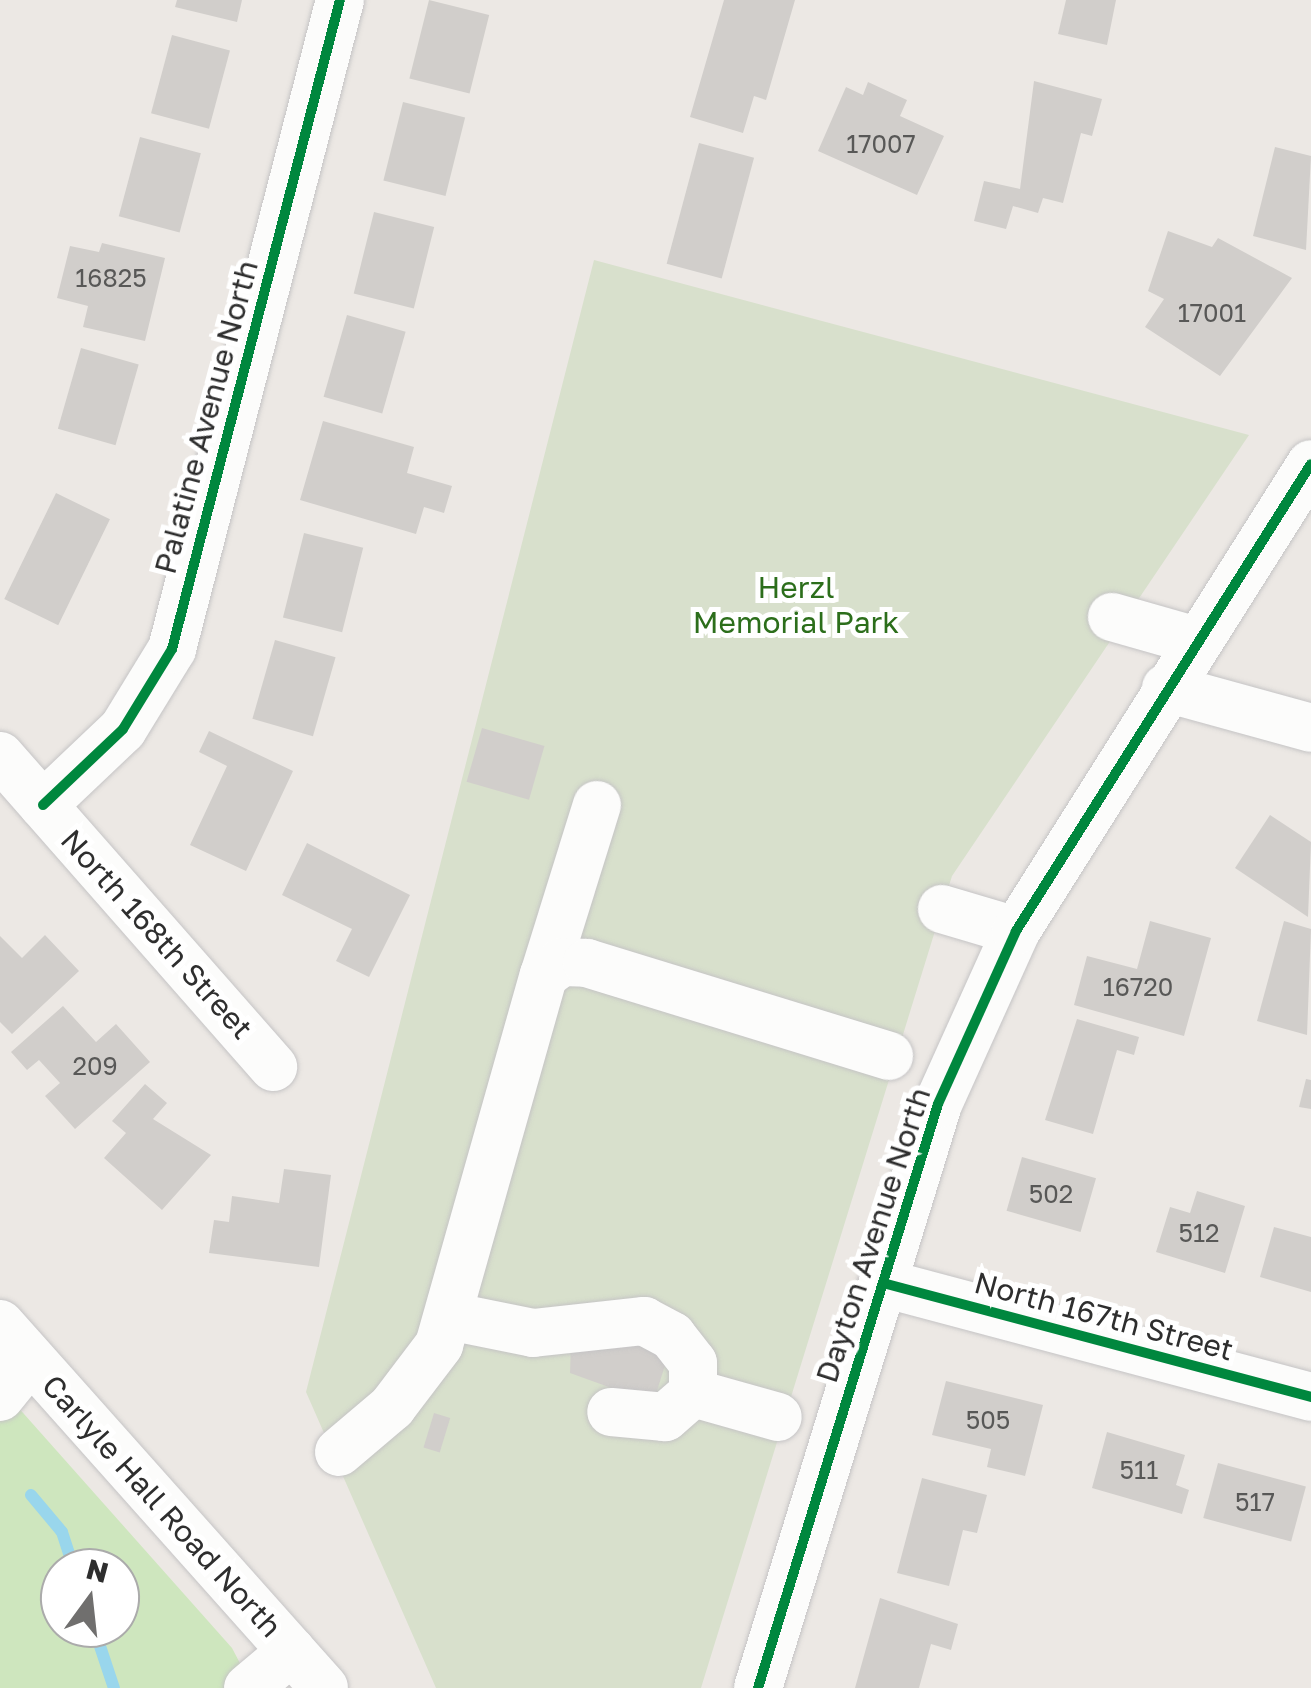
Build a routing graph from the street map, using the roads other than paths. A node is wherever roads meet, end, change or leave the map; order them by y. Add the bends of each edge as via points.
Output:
1 (340, 0) edge
2 (1311, 464) edge
3 (1112, 617) dead end
4 (1196, 641) junction
5 (1166, 688) junction
6 (1311, 728) edge
7 (0, 756) edge
8 (43, 805) junction
9 (597, 805) dead end
10 (942, 909) dead end
11 (1016, 931) junction
12 (544, 975) junction
13 (889, 1056) dead end
14 (273, 1067) dead end
15 (883, 1283) junction
16 (450, 1316) junction
17 (0, 1324) edge
18 (30, 1360) junction
19 (693, 1393) junction
20 (1311, 1396) edge
21 (0, 1397) edge
22 (611, 1412) dead end
23 (778, 1417) dead end
24 (339, 1452) dead end
25 (292, 1651) junction
26 (248, 1688) edge
27 (324, 1688) edge
28 (758, 1688) edge

1 - 8 street, Palatine Avenue North via 172,649 122,729
2 - 4 street, Dayton Avenue North
3 - 4 street
4 - 5 street, Dayton Avenue North
5 - 6 street
5 - 11 street, Dayton Avenue North
7 - 8 street, North 168th Street
8 - 14 street, North 168th Street
9 - 12 street
10 - 11 street
11 - 15 street, Dayton Avenue North via 938,1104
12 - 13 street via 587,963
12 - 16 street
15 - 20 street, North 167th Street
15 - 28 street, Dayton Avenue North
16 - 19 street via 533,1333 644,1321 693,1363
16 - 24 street via 424,1368
17 - 18 street, Carlyle Hall Road North
18 - 21 street
18 - 25 street, Carlyle Hall Road North
19 - 22 street via 664,1417
19 - 23 street
25 - 26 street
25 - 27 street, Carlyle Hall Road North

